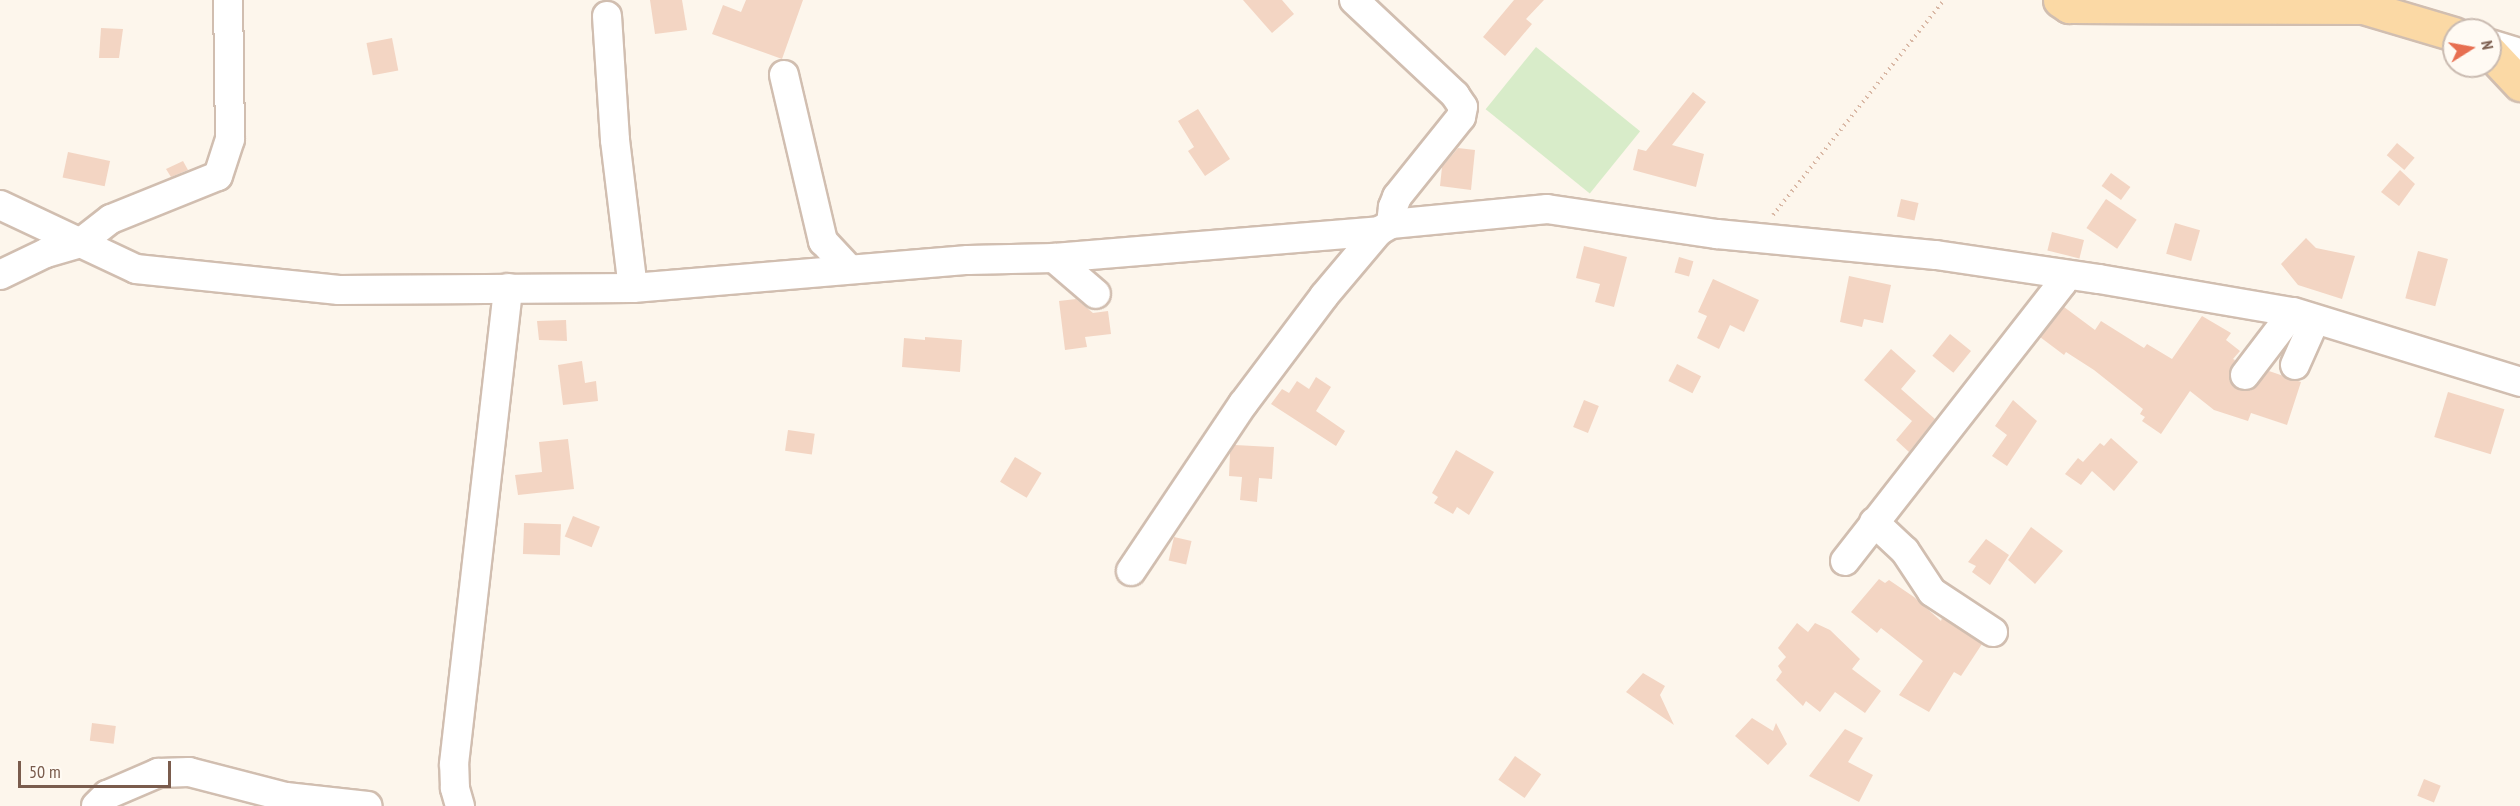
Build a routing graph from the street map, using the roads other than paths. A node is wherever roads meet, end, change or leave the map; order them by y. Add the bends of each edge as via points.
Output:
1 (1354, 0) edge
2 (2060, 0) edge
3 (224, 2) edge
4 (2410, 11) edge
5 (607, 16) dead end
6 (2442, 28) edge
7 (2502, 48) edge
8 (2520, 53) edge
9 (2502, 65) edge
10 (784, 75) dead end
11 (2520, 84) edge
12 (0, 206) edge
13 (1385, 227) junction
14 (80, 243) junction
15 (1054, 258) junction
16 (849, 269) junction
17 (2065, 274) junction
18 (0, 275) edge
19 (508, 288) junction
20 (633, 288) junction
21 (1096, 294) dead end
22 (2304, 316) junction
23 (2295, 365) dead end
24 (2245, 375) dead end
25 (2520, 382) edge
26 (1874, 522) junction
27 (1845, 561) dead end
28 (1131, 571) dead end
29 (1993, 632) dead end
30 (96, 806) edge
31 (368, 806) edge
32 (460, 806) edge

1 - 13 street via 1463,107 1461,117 1398,197
2 - 4 main road via 2069,6 2363,7
3 - 14 street via 230,139 218,176 111,219
4 - 6 main road
5 - 20 street via 615,140
7 - 8 street
9 - 11 main road
10 - 16 street via 823,241
12 - 14 street
13 - 15 street
13 - 17 street via 1547,209 1717,234 1936,255
13 - 28 street via 1324,296 1243,404
14 - 18 street via 46,253
14 - 19 street via 136,269 339,290
15 - 16 street
15 - 21 street
16 - 20 street
17 - 22 street
17 - 26 street via 2062,283
19 - 20 street
19 - 32 street via 454,764
22 - 23 street
22 - 24 street
22 - 25 street
26 - 27 street
26 - 29 street via 1905,551 1932,592
30 - 31 street via 107,795 158,773 189,772 286,797

